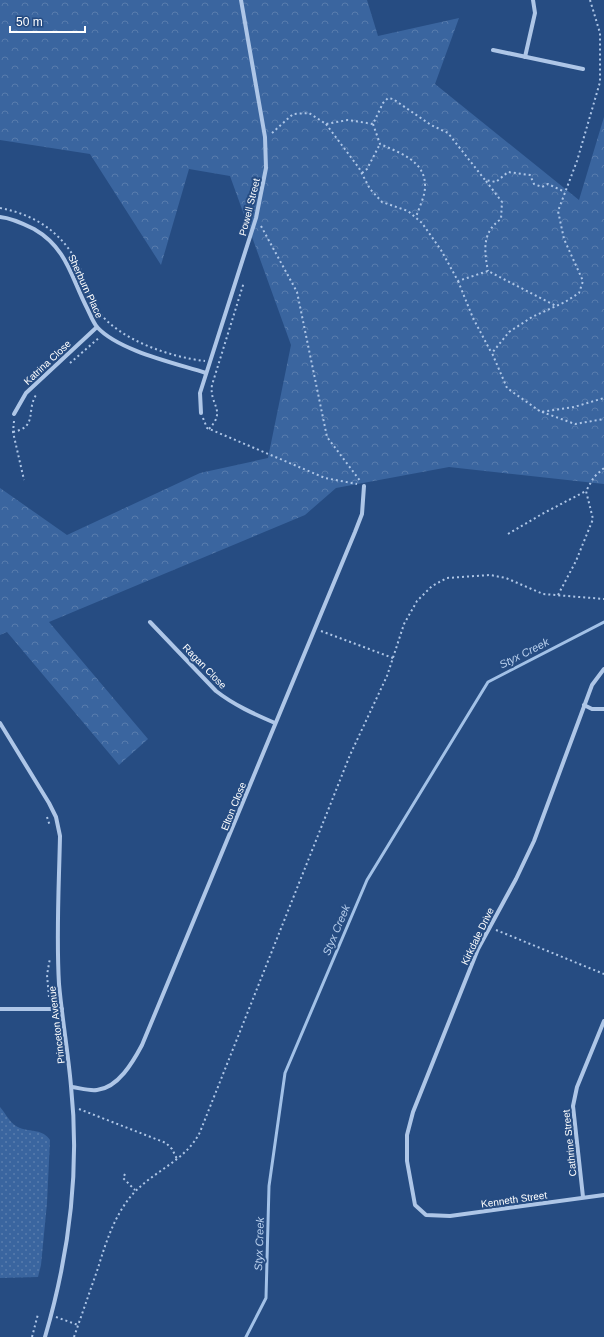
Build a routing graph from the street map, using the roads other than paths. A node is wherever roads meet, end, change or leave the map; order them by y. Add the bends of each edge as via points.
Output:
1 (241, 0) edge
2 (533, 0) edge
3 (493, 50) dead end
4 (525, 57) junction
5 (583, 69) dead end
6 (0, 217) edge
7 (97, 327) junction
8 (206, 373) junction
9 (201, 413) road end
10 (14, 414) road end
11 (364, 486) road end
12 (150, 622) dead end
13 (604, 670) edge
14 (584, 705) junction
15 (604, 709) edge
16 (0, 723) edge
17 (275, 723) junction
18 (0, 1009) edge
19 (62, 1009) junction
20 (604, 1021) edge
21 (72, 1087) junction
22 (604, 1194) edge
23 (583, 1197) junction
24 (426, 1215) joint
25 (45, 1337) edge

1 - 8 street, Powell Street via 265,136 266,168 256,218
2 - 4 street via 535,13
3 - 4 street
4 - 5 street
6 - 7 street, Sherburn Place via 25,224 43,234 59,249
7 - 8 street, Sherburn Place via 136,351
7 - 10 street, Katrina Close via 26,393
8 - 9 street, Powell Street via 200,392
11 - 17 street, Elton Close via 362,514
12 - 17 street, Ragan Close via 227,700 239,708
13 - 14 street, Kirkdale Drive via 592,685
14 - 15 street via 592,709
14 - 24 street, Kirkdale Drive via 534,842 478,949 413,1112 407,1135 407,1161 414,1205
16 - 19 street, Princeton Avenue via 24,759 56,817 60,836 58,962
17 - 21 street, Elton Close via 134,1061 122,1075 107,1086 97,1090
18 - 19 street
19 - 21 street, Princeton Avenue
20 - 23 street, Cathrine Street via 577,1087 573,1106
21 - 25 street, Princeton Avenue via 75,1158 73,1202 63,1267
22 - 23 street, Kenneth Street
23 - 24 street, Kenneth Street via 450,1216

